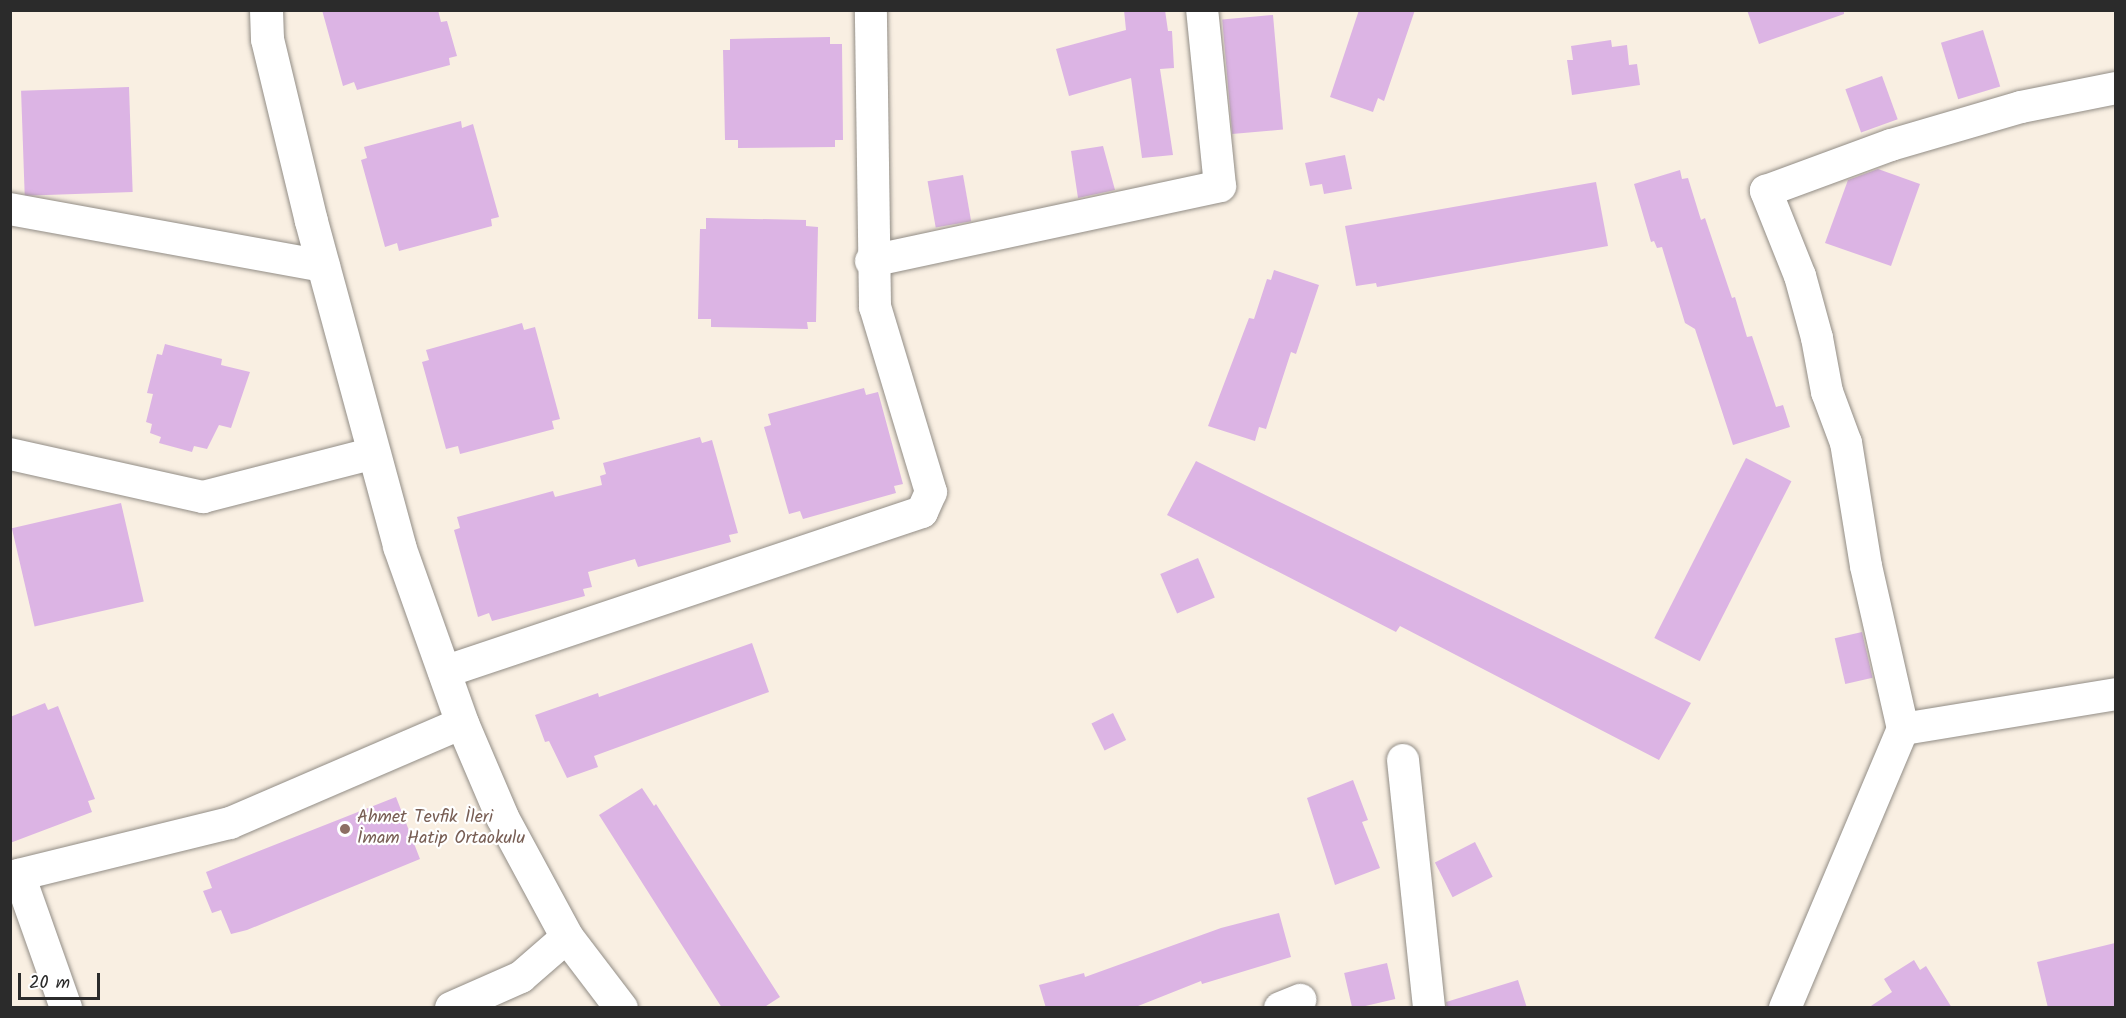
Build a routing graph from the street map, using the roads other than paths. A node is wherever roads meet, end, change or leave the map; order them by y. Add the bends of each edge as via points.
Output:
1 (266, 10) edge
2 (871, 10) edge
3 (1202, 10) edge
4 (2115, 88) edge
5 (10, 209) edge
6 (871, 261) junction
7 (324, 266) junction
8 (374, 453) junction
9 (10, 454) edge
10 (444, 672) junction
11 (2115, 694) edge
12 (462, 723) junction
13 (1903, 729) junction
14 (1403, 760) dead end
15 (15, 876) edge
16 (567, 937) junction
17 (66, 1008) edge
18 (451, 1008) edge
19 (621, 1008) edge
20 (1429, 1008) edge
21 (1785, 1008) edge

1 - 7 street via 267,39
2 - 6 street
3 - 6 street via 1220,186
4 - 13 street via 2010,110 1891,145 1766,191 1800,276 1827,392 1846,443 1866,566
5 - 7 street
6 - 10 street via 875,307 931,492 922,512
7 - 8 street
8 - 9 street via 203,497
8 - 10 street via 399,546
10 - 12 street
11 - 13 street
12 - 15 street via 230,823
12 - 16 street via 502,817
13 - 21 street
14 - 20 street
15 - 17 street
16 - 18 street via 522,977
16 - 19 street

